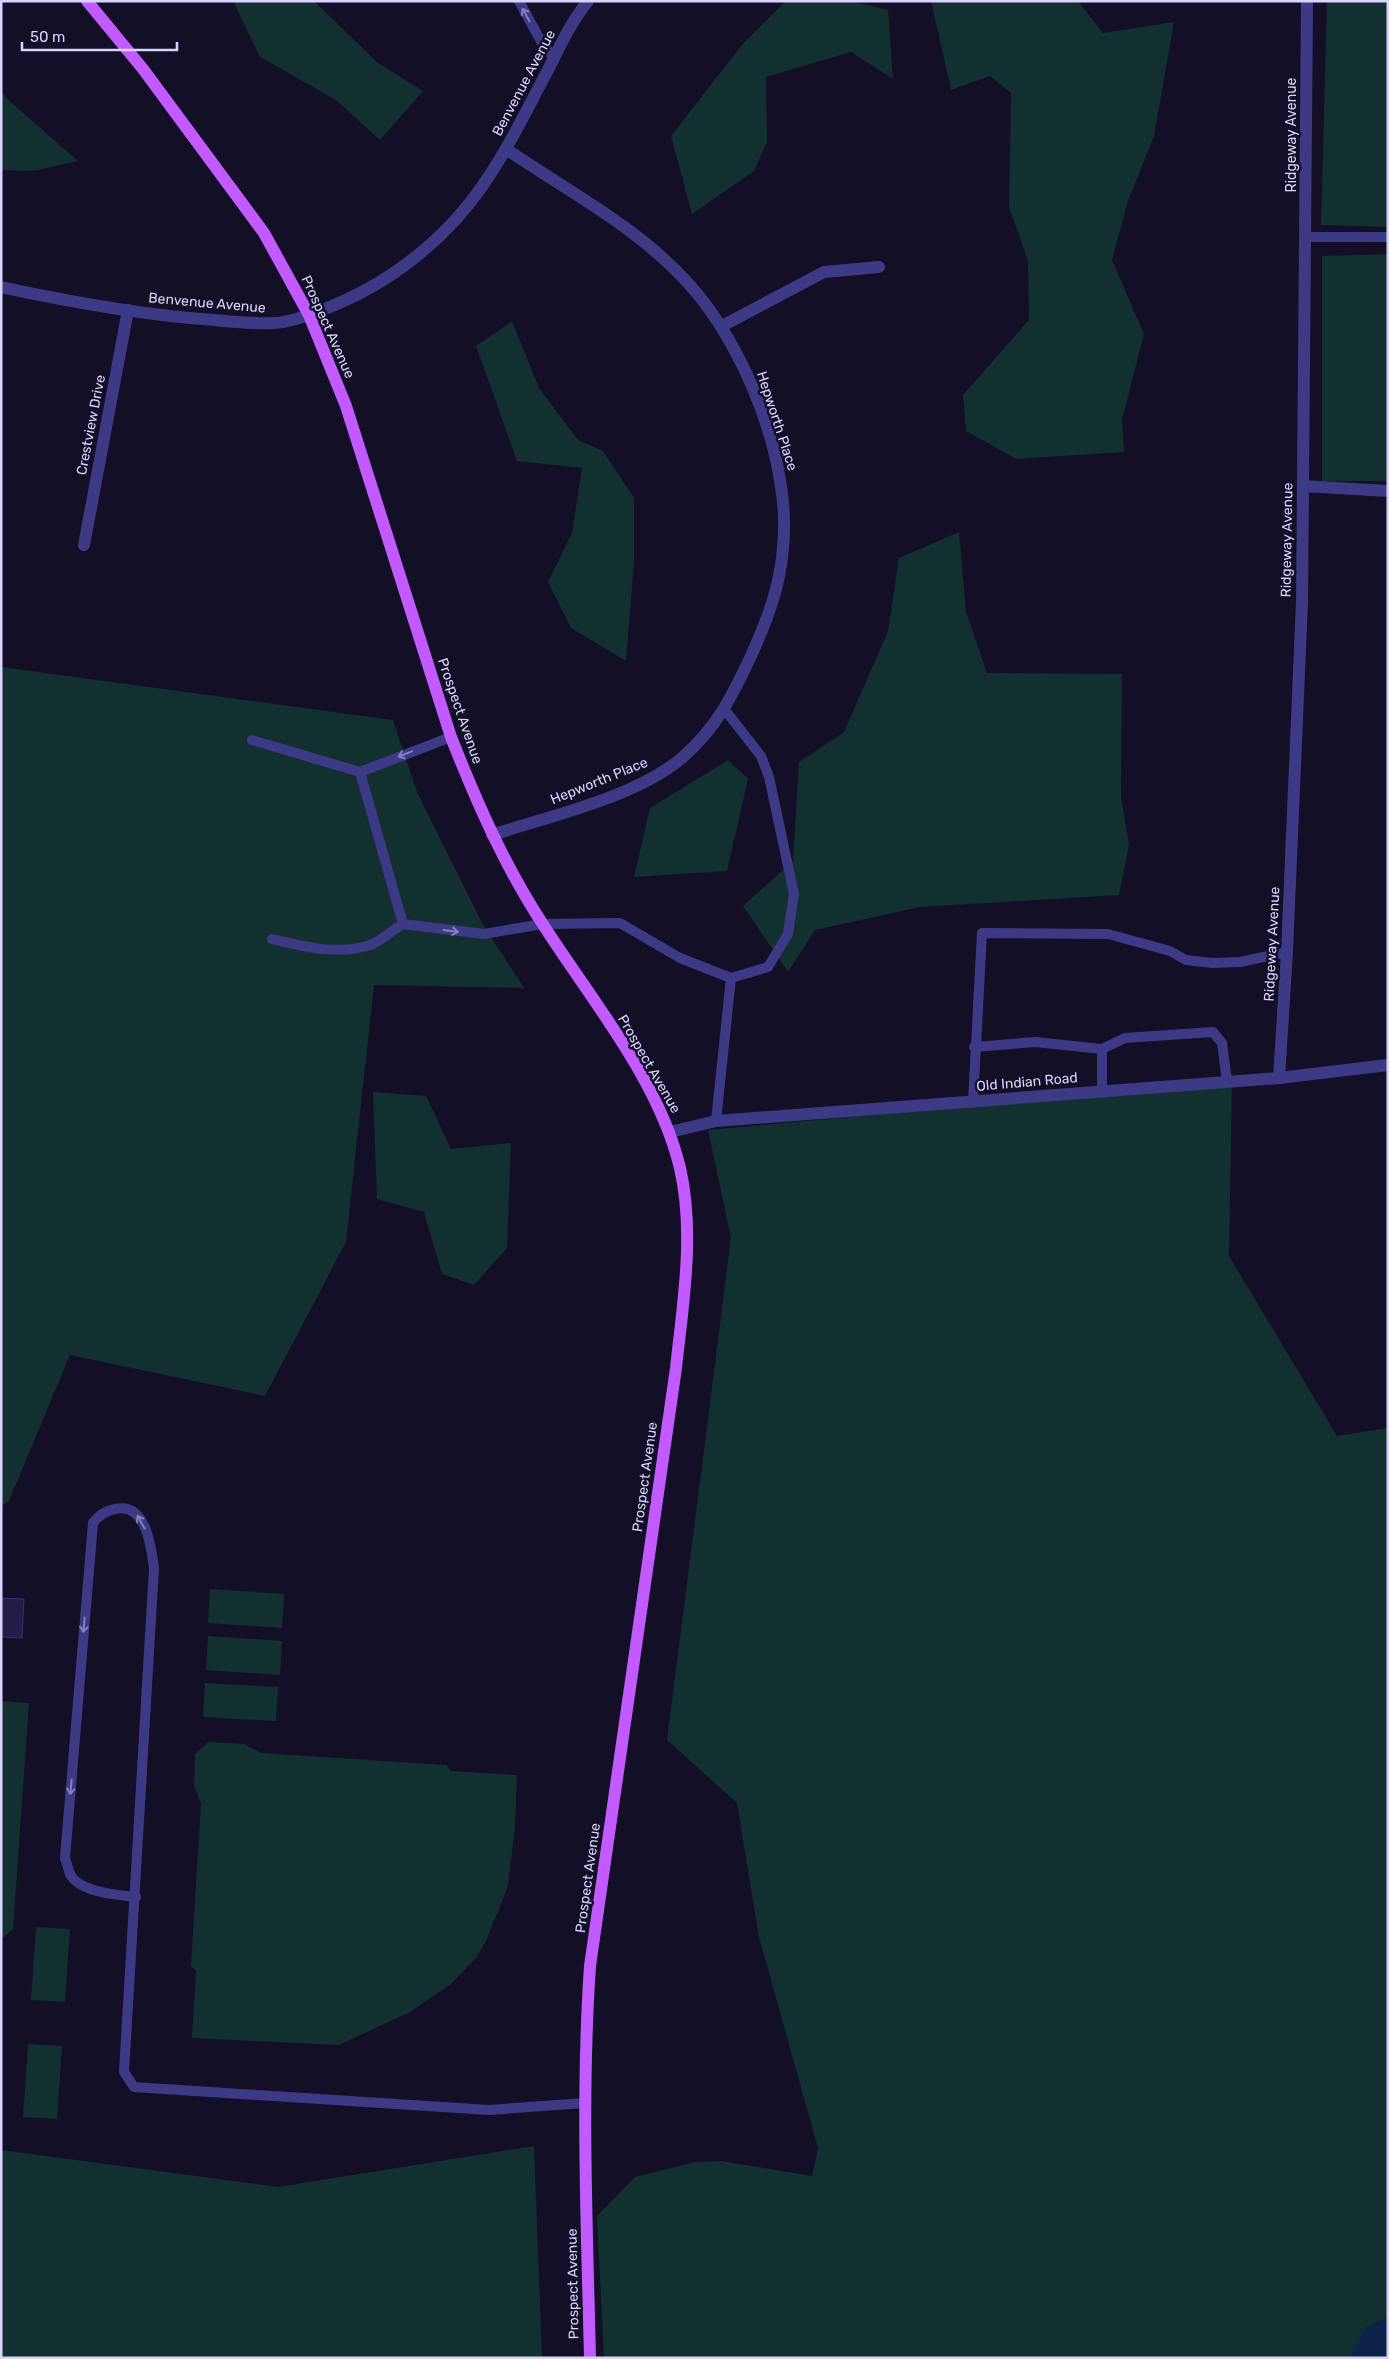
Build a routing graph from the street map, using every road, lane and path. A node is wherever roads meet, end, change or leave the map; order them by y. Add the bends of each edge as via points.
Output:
1 (87, 1) edge
2 (519, 1) edge
3 (588, 1) edge
4 (1307, 1) edge
5 (554, 58) junction
6 (506, 149) junction
7 (1305, 236) junction
8 (1388, 237) edge
9 (879, 267) dead end
10 (1, 287) edge
11 (128, 310) junction
12 (309, 315) junction
13 (722, 326) junction
14 (1303, 486) junction
15 (1388, 492) edge
16 (84, 545) dead end
17 (724, 710) junction
18 (451, 736) junction
19 (252, 740) dead end
20 (360, 772) junction
21 (492, 835) junction
22 (403, 924) junction
23 (542, 924) junction
24 (272, 939) dead end
25 (1287, 952) junction
26 (730, 978) junction
27 (974, 1047) junction
28 (1102, 1049) junction
29 (1388, 1065) edge
30 (1280, 1078) junction
31 (1227, 1081) junction
32 (1102, 1090) junction
33 (973, 1101) junction
34 (716, 1121) junction
35 (670, 1132) junction
36 (136, 1897) junction
37 (584, 2103) junction
38 (590, 2358) edge

1 - 12 main road, Prospect Avenue via 143,69 264,233
5 -> 2 lane
3 - 5 street, Benvenue Avenue
4 - 7 street, Ridgeway Avenue
5 - 6 street, Benvenue Avenue
6 - 12 street, Benvenue Avenue via 458,219 426,248 357,297
6 - 13 street, Hepworth Place via 614,218 653,248 689,284
7 - 8 lane
7 - 14 street, Ridgeway Avenue
9 - 13 street via 824,272
10 - 11 street, Benvenue Avenue
11 - 12 street, Benvenue Avenue via 192,319 276,323
11 - 16 street, Crestview Drive
12 - 18 main road, Prospect Avenue via 346,406
13 - 17 street, Hepworth Place via 743,364 772,447 781,483 784,536 780,577 762,633
14 - 15 street
14 - 25 street, Ridgeway Avenue via 1302,602
17 - 21 street, Hepworth Place via 703,737 655,776 596,802
17 - 26 lane via 761,756 769,777 794,894 788,934 768,967
18 -> 20 lane
18 - 21 main road, Prospect Avenue
19 - 20 lane
20 - 22 lane
21 - 23 main road, Prospect Avenue
22 -> 23 lane via 484,934
22 - 24 lane via 374,943 354,949 316,949
23 - 26 lane via 620,923 680,958
23 - 35 main road, Prospect Avenue via 628,1052
25 - 27 lane via 1240,962 1212,963 1186,960 1170,950 1108,934 982,933
25 - 30 street, Ridgeway Avenue
26 - 34 lane
27 - 28 lane via 1035,1042
27 - 33 lane
28 - 31 lane via 1125,1038 1214,1032 1222,1043
28 - 32 lane
29 - 30 street, Old Indian Road
30 - 31 street, Old Indian Road
31 - 32 street, Old Indian Road
32 - 33 street, Old Indian Road
33 - 34 street, Old Indian Road
34 - 35 street, Old Indian Road
35 - 37 main road, Prospect Avenue via 684,1188 684,1295 590,1966
36 -> 36 lane via 154,1568 146,1532 135,1511 124,1507 97,1517 93,1524 65,1858 71,1875 80,1884 106,1893
36 - 37 lane via 124,2072 134,2087 489,2110
37 - 38 main road, Prospect Avenue

